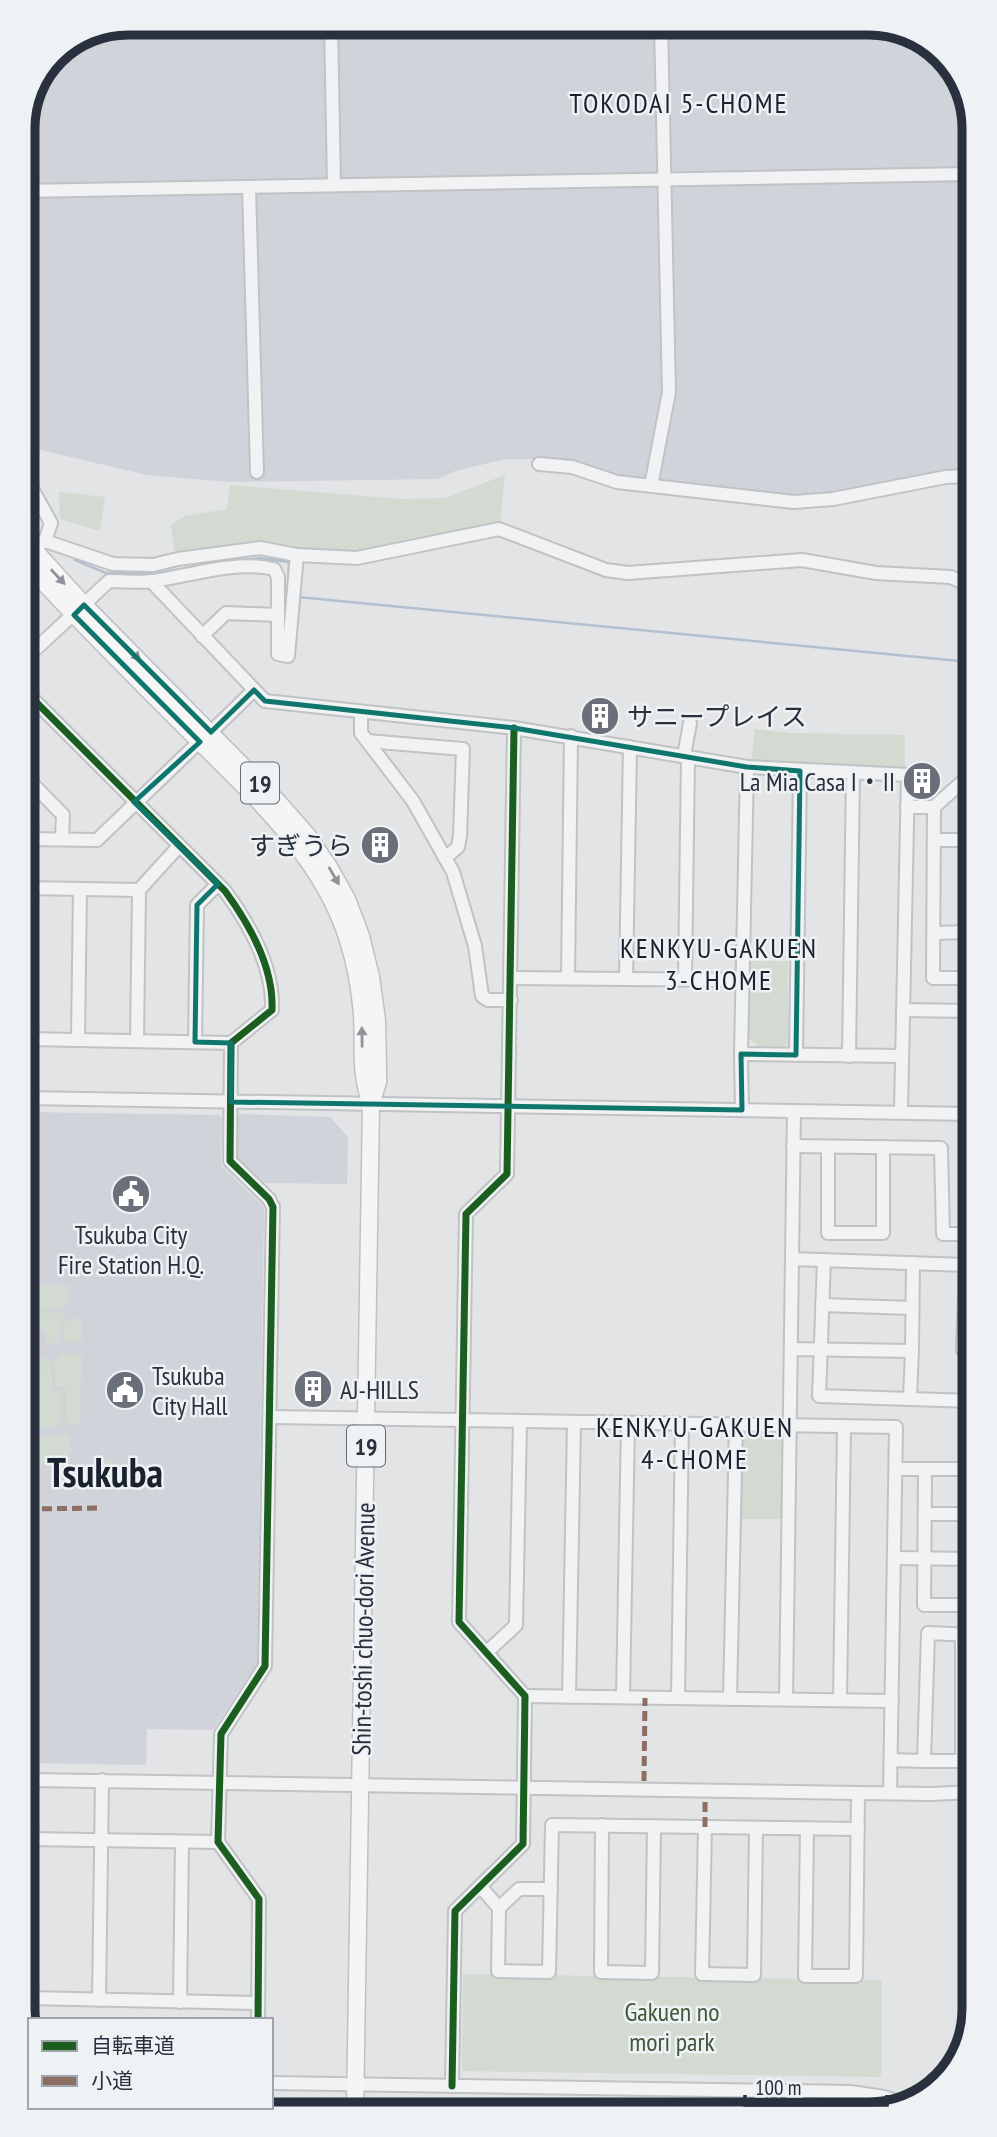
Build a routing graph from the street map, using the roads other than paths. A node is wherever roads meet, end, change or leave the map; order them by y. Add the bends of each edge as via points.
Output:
1 (331, 35) edge
2 (661, 35) edge
3 (962, 174) edge
4 (664, 179) junction
5 (334, 185) junction
6 (249, 187) junction
7 (35, 191) edge
8 (539, 464) dead end
9 (257, 472) dead end
10 (962, 477) edge
11 (651, 486) junction
12 (35, 494) edge
13 (35, 543) edge
14 (35, 549) edge
15 (35, 553) edge
16 (297, 555) junction
17 (150, 581) junction
18 (962, 582) edge
19 (79, 610) junction
20 (277, 615) junction
21 (202, 636) junction
22 (35, 650) edge
23 (254, 690) junction
24 (35, 702) edge
25 (361, 712) junction
26 (686, 727) dead end
27 (514, 728) junction
28 (571, 736) junction
29 (205, 737) junction
30 (367, 741) junction
31 (630, 747) junction
32 (686, 757) junction
33 (747, 767) junction
34 (800, 771) junction
35 (853, 773) junction
36 (962, 782) edge
37 (35, 786) edge
38 (134, 802) junction
39 (907, 807) junction
40 (934, 807) junction
41 (35, 839) edge
42 (62, 839) junction
43 (934, 840) junction
44 (962, 840) edge
45 (180, 846) junction
46 (445, 858) junction
47 (218, 884) junction
48 (35, 888) edge
49 (80, 889) junction
50 (139, 890) junction
51 (962, 932) edge
52 (934, 933) junction
53 (511, 978) junction
54 (568, 978) junction
55 (962, 978) edge
56 (626, 979) junction
57 (685, 979) junction
58 (742, 980) junction
59 (511, 1000) junction
60 (903, 1010) junction
61 (962, 1012) edge
62 (35, 1039) edge
63 (78, 1040) junction
64 (136, 1041) junction
65 (195, 1042) junction
66 (232, 1043) junction
67 (741, 1054) junction
68 (796, 1055) junction
69 (849, 1056) junction
70 (902, 1056) junction
71 (35, 1098) edge
72 (231, 1102) junction
73 (371, 1104) junction
74 (508, 1106) junction
75 (742, 1110) junction
76 (794, 1111) junction
77 (901, 1112) junction
78 (962, 1114) edge
79 (793, 1146) junction
80 (828, 1147) junction
81 (883, 1147) junction
82 (962, 1234) edge
83 (792, 1259) junction
84 (824, 1260) junction
85 (913, 1263) junction
86 (962, 1265) edge
87 (822, 1306) junction
88 (912, 1308) junction
89 (790, 1349) junction
90 (821, 1350) junction
91 (912, 1351) junction
92 (910, 1399) junction
93 (962, 1401) edge
94 (270, 1417) junction
95 (366, 1419) junction
96 (462, 1420) junction
97 (520, 1421) junction
98 (574, 1422) junction
99 (628, 1423) junction
100 (682, 1424) junction
101 (736, 1425) junction
102 (790, 1425) junction
103 (844, 1426) junction
104 (895, 1469) junction
105 (925, 1469) junction
106 (962, 1469) edge
107 (925, 1514) junction
108 (962, 1514) edge
109 (894, 1558) junction
110 (925, 1559) junction
111 (962, 1559) edge
112 (962, 1605) edge
113 (962, 1635) edge
114 (486, 1653) junction
115 (525, 1696) junction
116 (569, 1697) junction
117 (623, 1697) junction
118 (678, 1698) junction
119 (730, 1699) junction
120 (786, 1699) junction
121 (840, 1700) junction
122 (892, 1701) junction
123 (891, 1760) junction
124 (924, 1761) junction
125 (962, 1761) edge
126 (35, 1780) edge
127 (102, 1780) junction
128 (220, 1783) junction
129 (360, 1785) junction
130 (523, 1788) junction
131 (962, 1792) edge
132 (858, 1793) junction
133 (890, 1793) junction
134 (602, 1825) junction
135 (654, 1826) junction
136 (705, 1827) junction
137 (756, 1828) junction
138 (807, 1828) junction
139 (858, 1829) junction
140 (35, 1839) edge
141 (101, 1841) junction
142 (182, 1842) junction
143 (218, 1842) junction
144 (480, 1886) junction
145 (551, 1889) junction
146 (499, 1908) junction
147 (35, 1998) edge
148 (99, 2000) junction
149 (180, 2002) junction
150 (258, 2003) junction
151 (258, 2018) edge
152 (273, 2084) edge
153 (356, 2085) junction
154 (453, 2086) junction
155 (890, 2099) edge
156 (355, 2102) edge

1 - 5 street
2 - 4 street
3 - 4 street
4 - 5 street
4 - 11 street via 669,392
5 - 6 street
6 - 7 street
6 - 9 street
8 - 11 street
10 - 11 street via 794,502
12 - 13 street via 51,523
14 - 16 street via 113,564 153,565 260,548
15 - 19 main road, Shin-toshi chuo-dori Avenue / 19
16 - 18 street via 357,558 499,529 606,570 628,573 802,560 876,573 951,577
16 - 20 street via 288,656 278,654
17 - 19 street via 109,581
17 - 20 street via 257,565 274,569
17 - 21 street
19 - 22 street
19 - 29 main road, Shin-toshi chuo-dori Avenue / 19
20 - 21 street via 226,613
21 - 23 street
23 - 25 street via 265,701
23 - 29 street
24 - 38 street
25 - 27 street
25 - 30 street via 361,733
26 - 32 street
27 - 28 street
27 - 53 street
28 - 31 street
28 - 54 street
29 - 38 street
29 - 73 main road, Shin-toshi chuo-dori Avenue / 19 via 295,843 333,904 357,977 363,1082
30 - 46 street via 413,801
30 - 46 street via 463,749 460,836 458,847
31 - 32 street
31 - 56 street
32 - 33 street
32 - 57 street
33 - 34 street
33 - 58 street
34 - 35 street
34 - 68 street
35 - 39 street via 908,775
35 - 69 street
36 - 40 street
37 - 42 street via 63,815
38 - 42 street via 97,840
38 - 45 street
39 - 40 street
39 - 60 street
40 - 43 street
41 - 42 street
43 - 44 street
43 - 52 street
45 - 47 street
45 - 50 street
46 - 59 street via 467,914 482,996
47 - 65 street via 197,905
47 - 66 street via 257,943 272,1005 272,1010
48 - 49 street
49 - 50 street
49 - 63 street
50 - 64 street
51 - 52 street
52 - 55 street via 933,978
53 - 54 street
53 - 59 street
54 - 56 street
56 - 57 street
57 - 58 street
58 - 67 street
59 - 74 street
60 - 61 street
60 - 70 street
62 - 63 street
63 - 64 street
64 - 65 street
65 - 66 street
66 - 72 street
67 - 68 street
67 - 75 street
68 - 69 street
69 - 70 street
70 - 77 street
71 - 72 street
72 - 73 street
72 - 94 street via 230,1161 273,1207
73 - 74 street
73 - 95 main road, Shin-toshi chuo-dori Avenue / 19
74 - 75 street
74 - 96 street via 507,1174 466,1214
75 - 76 street
76 - 77 street
76 - 79 street
77 - 78 street
79 - 80 street
79 - 83 street
80 - 81 street
80 - 81 street via 828,1233 883,1233
81 - 82 street via 941,1148 943,1234
83 - 84 street
83 - 89 street
84 - 85 street
84 - 87 street
85 - 86 street
85 - 88 street
87 - 88 street
87 - 90 street
88 - 91 street
89 - 90 street
89 - 102 street
90 - 91 street
90 - 92 street via 819,1396
91 - 92 street
92 - 93 street
94 - 95 street
94 - 128 street via 265,1666 221,1734
95 - 96 street
95 - 129 main road, Shin-toshi chuo-dori Avenue / 19
96 - 97 street
96 - 114 street via 459,1622
97 - 98 street
97 - 114 street via 516,1625
98 - 99 street
98 - 116 street
99 - 100 street
99 - 117 street
100 - 101 street
100 - 118 street
101 - 102 street
101 - 119 street
102 - 103 street
102 - 120 street
103 - 104 street via 896,1427
103 - 121 street
104 - 105 street
104 - 109 street
105 - 106 street
105 - 107 street
107 - 108 street
107 - 110 street
109 - 110 street
109 - 122 street
110 - 111 street
110 - 112 street via 924,1605
113 - 124 street via 928,1633
114 - 115 street
115 - 116 street
115 - 130 street
116 - 117 street
117 - 118 street
118 - 119 street
119 - 120 street
120 - 121 street
121 - 122 street
122 - 123 street
123 - 124 street
123 - 133 street
124 - 125 street
126 - 127 street
127 - 128 street
127 - 141 street
128 - 129 street
128 - 143 street
129 - 130 street
129 - 153 main road, Shin-toshi chuo-dori Avenue / 19
130 - 132 street
130 - 144 street via 523,1844
131 - 133 street
132 - 133 street
132 - 139 street
134 - 135 street
134 - 135 street via 601,1972 652,1973
134 - 145 street via 552,1825
135 - 136 street
136 - 137 street
136 - 137 street via 702,1974 741,1975 754,1975
137 - 138 street
138 - 139 street
138 - 139 street via 805,1976 856,1976
140 - 141 street
141 - 142 street
141 - 148 street
142 - 143 street
142 - 149 street
143 - 150 street via 259,1899
144 - 146 street
144 - 154 street via 455,1911
145 - 146 street via 519,1889
145 - 146 street via 549,1972 498,1971
147 - 148 street
148 - 149 street
149 - 150 street
150 - 151 street
152 - 153 street
153 - 154 street
153 - 156 main road, Shin-toshi chuo-dori Avenue / 19
154 - 155 street via 851,2092

